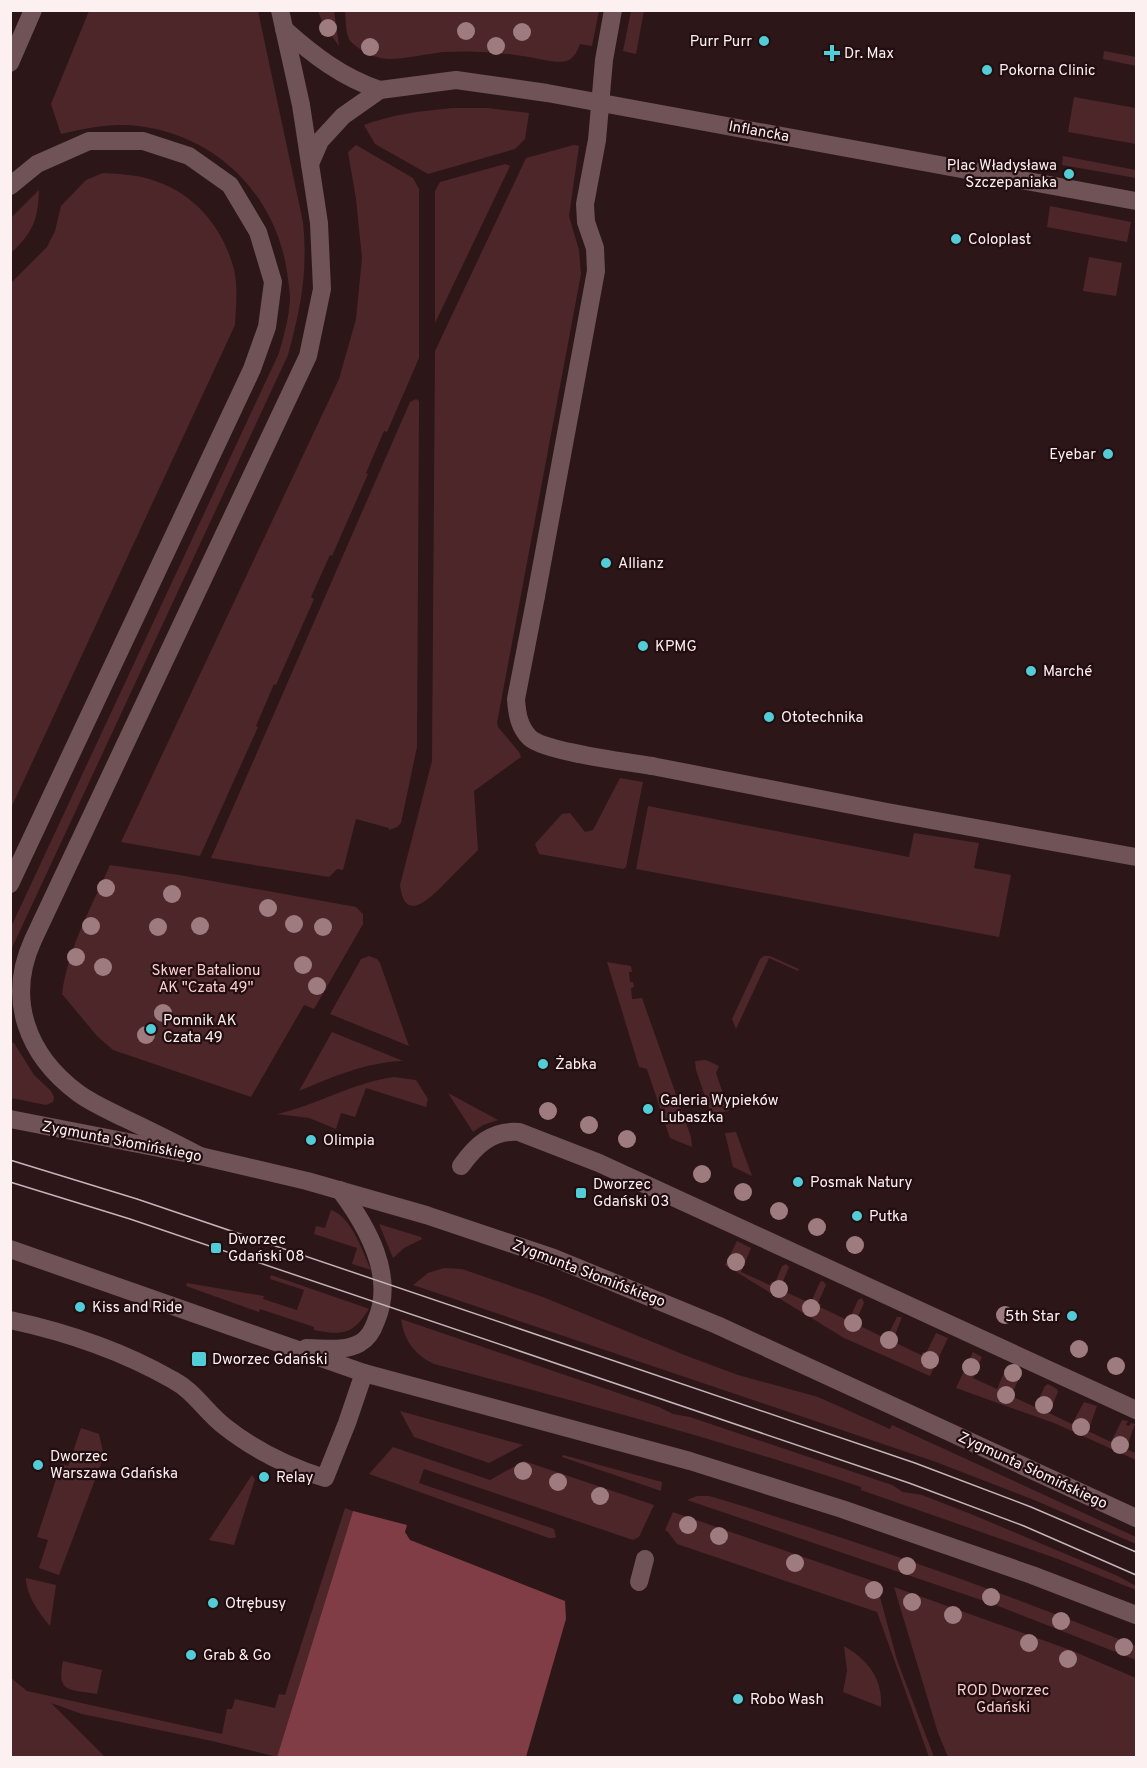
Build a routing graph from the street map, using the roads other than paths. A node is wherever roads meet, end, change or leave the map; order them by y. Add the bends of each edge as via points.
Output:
1 (33, 10) edge
2 (280, 10) edge
3 (613, 10) edge
4 (284, 29) junction
5 (10, 63) edge
6 (380, 90) junction
7 (600, 102) junction
8 (310, 164) junction
9 (10, 186) edge
10 (1137, 201) edge
11 (1137, 857) edge
12 (10, 884) edge
13 (10, 1119) edge
14 (200, 1156) junction
15 (461, 1166) dead end
16 (340, 1190) junction
17 (10, 1250) edge
18 (10, 1320) edge
19 (289, 1348) junction
20 (364, 1373) junction
21 (1137, 1410) edge
22 (1137, 1518) edge
23 (645, 1559) dead end
24 (639, 1582) dead end
25 (1137, 1615) edge

1 - 5 main road
2 - 4 main road
3 - 7 main road
4 - 6 main road via 312,54 360,83
4 - 8 main road
6 - 7 main road, Inflancka via 456,80
6 - 8 main road, Inflancka via 343,116 320,141
7 - 10 main road, Inflancka
7 - 11 main road via 585,204 596,271 516,699 517,714 528,736 546,747
8 - 14 main road via 319,222 322,289 308,356 27,953 20,983 25,1023 42,1057 60,1077 99,1105
9 - 12 main road via 37,164 89,141 144,141 189,156 230,185 258,232 273,282 267,327 252,369
13 - 14 main road, Zygmunta Słomińskiego
14 - 16 main road, Zygmunta Słomińskiego
15 - 21 main road via 479,1143 506,1131 519,1132 598,1163
16 - 19 main road via 366,1230 380,1268 383,1295 377,1319 360,1344 345,1348
16 - 22 main road, Zygmunta Słomińskiego via 491,1236 617,1283
17 - 19 main road
18 - 20 main road via 108,1349 175,1380 222,1425 254,1446 296,1469 325,1478
19 - 20 main road
20 - 25 main road via 733,1474 892,1526
23 - 24 main road

